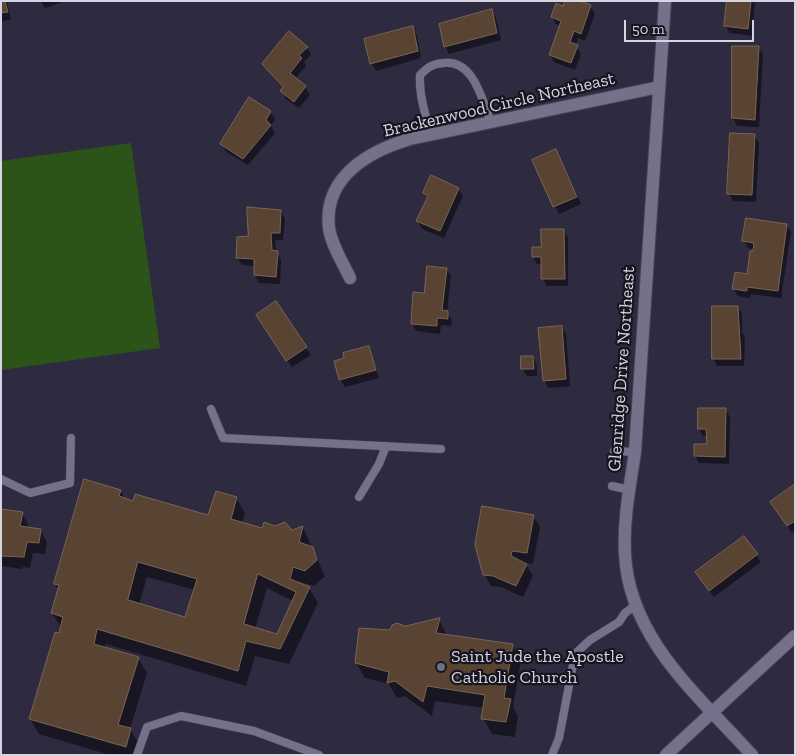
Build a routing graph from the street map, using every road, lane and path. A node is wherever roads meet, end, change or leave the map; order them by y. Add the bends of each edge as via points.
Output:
1 (665, 1) edge
2 (659, 87) junction
3 (491, 122) junction
4 (432, 135) junction
5 (350, 278) dead end
6 (211, 409) dead end
7 (71, 438) dead end
8 (386, 446) junction
9 (441, 449) dead end
10 (614, 451) dead end
11 (635, 452) junction
12 (1, 479) edge
13 (612, 486) dead end
14 (630, 490) junction
15 (360, 497) dead end
16 (636, 605) junction
17 (795, 636) edge
18 (713, 712) junction
19 (137, 755) edge
20 (320, 755) edge
21 (552, 755) edge
22 (666, 755) edge
23 (752, 755) edge

1 - 2 street, Glenridge Drive Northeast
2 - 3 street, Brackenwood Circle Northeast
2 - 11 street, Glenridge Drive Northeast
3 - 4 street, Brackenwood Circle Northeast
3 - 4 lane via 472,76 461,66 447,63 430,65 420,75 420,89
4 - 5 street, Brackenwood Circle Northeast via 384,147 344,176 335,192 329,228
6 - 8 lane via 223,438
7 - 12 lane via 70,483 30,493
8 - 9 lane
8 - 15 lane
10 - 11 lane
11 - 14 street, Glenridge Drive Northeast
13 - 14 lane
14 - 16 street, Glenridge Drive Northeast via 624,525 625,556
16 - 18 street, Glenridge Drive Northeast via 651,638 673,670
16 - 21 lane via 619,622 575,654 559,738
17 - 18 street
18 - 22 street
18 - 23 street, Glenridge Drive Northeast
19 - 20 lane via 147,727 181,716 254,731

